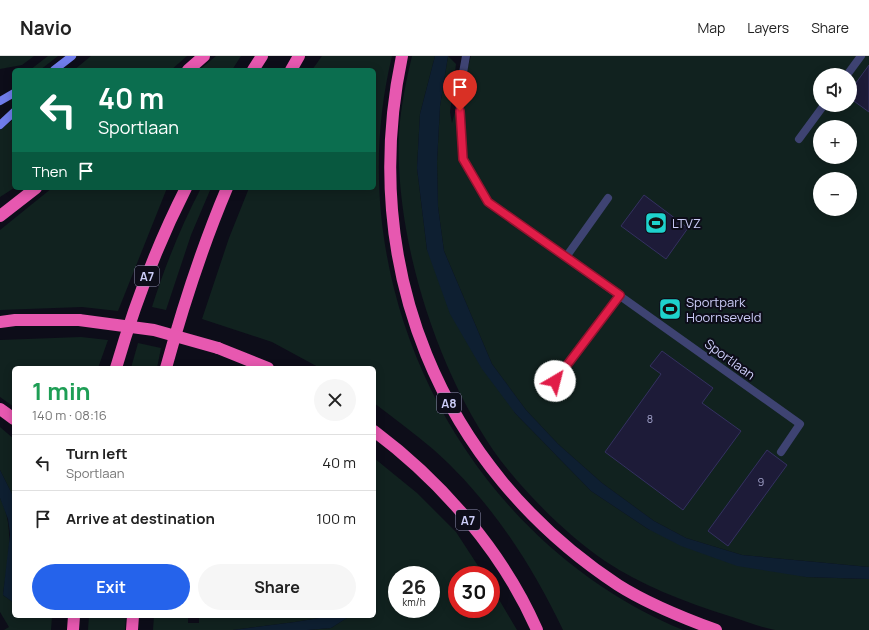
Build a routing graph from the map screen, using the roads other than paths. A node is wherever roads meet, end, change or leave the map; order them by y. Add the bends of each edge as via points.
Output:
1 (72, 56) edge
2 (204, 56) edge
3 (262, 56) edge
4 (300, 56) edge
5 (402, 56) edge
6 (466, 56) edge
7 (861, 56) edge
8 (57, 68) edge
9 (190, 68) edge
10 (254, 68) edge
11 (292, 68) edge
12 (852, 68) edge
13 (12, 94) edge
14 (0, 101) edge
15 (819, 112) edge
16 (12, 114) edge
17 (0, 125) edge
18 (799, 139) dead end
19 (33, 190) edge
20 (185, 190) edge
21 (226, 190) edge
22 (608, 198) dead end
23 (0, 216) edge
24 (566, 257) junction
25 (620, 295) junction
26 (0, 322) edge
27 (117, 366) edge
28 (167, 366) edge
29 (263, 366) edge
30 (555, 381) dead end
31 (0, 409) edge
32 (12, 418) edge
33 (376, 433) edge
34 (781, 452) dead end
35 (74, 618) edge
36 (133, 618) edge
37 (73, 630) edge
38 (132, 630) edge
39 (537, 630) edge
40 (716, 630) edge

1 - 8 main road
2 - 9 highway
3 - 10 highway
4 - 11 highway
5 - 40 highway, A8 via 393,112 389,171 397,253 416,327 433,371 452,408 476,448 512,494 542,525 580,557 620,586 666,610
6 - 24 street, Sportlaan via 459,95 463,159 488,202
7 - 12 street
13 - 14 main road
15 - 18 street
16 - 17 main road
19 - 23 highway
20 - 27 highway, A7 via 149,271
21 - 28 highway via 208,231 188,290
22 - 24 street
24 - 25 street, Sportlaan
25 - 30 street
25 - 34 street, Sportlaan via 800,424
26 - 29 highway, bridge via 79,320 154,330 218,348
31 - 32 highway
33 - 39 highway, A7 via 440,489 468,521 498,560
35 - 37 highway
36 - 38 highway

